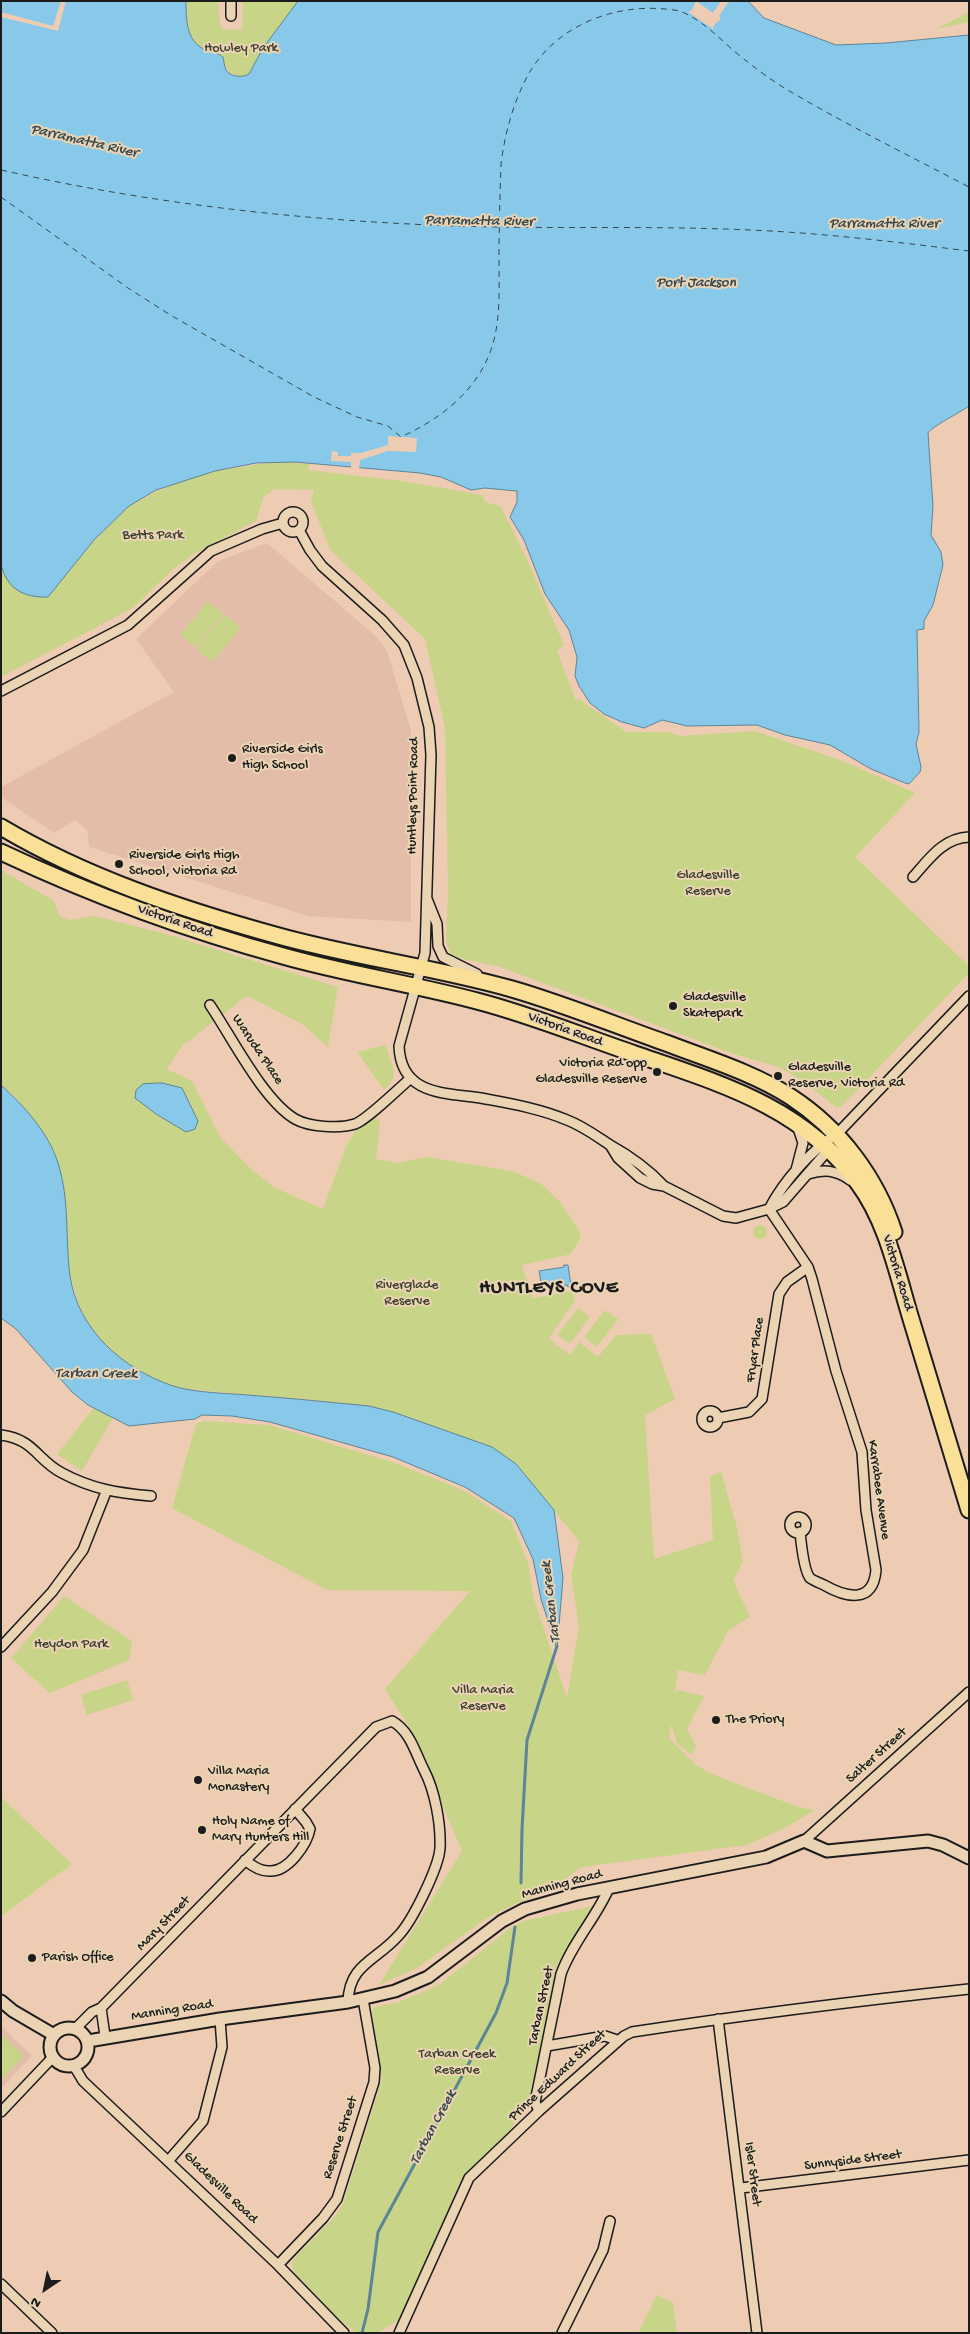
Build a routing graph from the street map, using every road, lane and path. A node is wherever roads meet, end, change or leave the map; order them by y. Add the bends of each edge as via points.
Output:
1 (231, 1) edge
2 (231, 16) dead end
3 (283, 523) junction
4 (299, 530) junction
5 (1, 691) edge
6 (1, 828) edge
7 (969, 837) edge
8 (1, 852) edge
9 (913, 877) dead end
10 (425, 894) junction
11 (422, 969) junction
12 (416, 987) junction
13 (511, 989) junction
14 (969, 996) edge
15 (210, 1005) dead end
16 (411, 1078) junction
17 (777, 1110) junction
18 (836, 1134) junction
19 (825, 1147) junction
20 (807, 1174) junction
21 (794, 1175) junction
22 (864, 1191) junction
23 (769, 1209) junction
24 (808, 1267) junction
25 (718, 1418) dead end
26 (1, 1435) edge
27 (969, 1475) edge
28 (106, 1492) junction
29 (151, 1496) dead end
30 (969, 1510) edge
31 (800, 1532) dead end
32 (1, 1647) edge
33 (969, 1692) edge
34 (295, 1809) junction
35 (804, 1841) junction
36 (969, 1858) edge
37 (245, 1860) junction
38 (609, 1888) junction
39 (969, 1990) edge
40 (364, 1999) junction
41 (1, 2001) edge
42 (348, 2002) junction
43 (102, 2008) junction
44 (220, 2019) junction
45 (718, 2019) junction
46 (76, 2029) junction
47 (54, 2035) junction
48 (105, 2036) junction
49 (617, 2040) junction
50 (88, 2041) junction
51 (547, 2046) junction
52 (53, 2057) junction
53 (74, 2066) junction
54 (539, 2111) junction
55 (1, 2112) edge
56 (169, 2160) junction
57 (969, 2160) edge
58 (741, 2188) junction
59 (610, 2221) dead end
60 (278, 2265) junction
61 (1, 2284) edge
62 (52, 2333) edge
63 (344, 2333) edge
64 (399, 2333) edge
65 (562, 2333) edge
66 (757, 2333) edge

1 - 2 street
3 - 4 street via 288,530
3 - 4 street via 287,514 297,513 303,521
3 - 5 street via 212,551 128,625
4 - 10 street, Huntleys Point Road via 322,566 382,620 404,645 411,661 430,741
6 - 11 highway, Victoria Road via 85,870 184,906 274,935
7 - 9 street via 945,843
8 - 12 highway, Victoria Road via 133,908 198,931 288,958
10 - 11 street, Huntleys Point Road
10 - 13 street via 437,924 438,946 443,957
11 - 12 street, Huntleys Point Road
11 - 13 highway, Victoria Road
12 - 16 street, Huntleys Point Road via 399,1046
12 - 17 highway, Victoria Road via 517,1012 724,1086
13 - 18 highway, Victoria Road via 676,1047 765,1083 804,1106
14 - 18 street
15 - 16 street, Waruda Place via 259,1081 296,1120 335,1128 357,1124
16 - 23 street via 439,1094 490,1100 554,1115 625,1151 664,1186 723,1216 749,1216
17 - 19 highway, Victoria Road
17 - 21 street via 792,1121 803,1137
18 - 19 street
18 - 27 highway, Victoria Road via 866,1172 885,1208
19 - 20 street
19 - 21 street
19 - 22 highway, Victoria Road
20 - 22 street via 833,1171
20 - 23 street via 783,1202
21 - 23 street
22 - 30 highway, Victoria Road via 885,1236
23 - 24 street, Karrabee Avenue
24 - 25 street, Fryar Place via 787,1282 779,1294 762,1399 748,1412
24 - 31 street, Karrabee Avenue via 862,1452 866,1510 876,1570 869,1588 859,1595 846,1596 810,1578
26 - 28 street via 27,1442 60,1472
28 - 29 street
28 - 32 street via 83,1550 52,1592
33 - 35 street, Salter Street
34 - 37 street, Mary Street
34 - 37 street via 310,1829 304,1845 294,1857 272,1872
34 - 42 street, Mary Street via 376,1727 392,1721 408,1735 428,1778 440,1850 410,1924 355,1973 348,1985
35 - 36 street via 827,1851 928,1841
35 - 38 street, Manning Road via 766,1857
37 - 43 street, Mary Street
38 - 40 street, Manning Road via 546,1902 518,1912 428,1977 395,1991
38 - 51 street, Tarban Street via 601,1907 564,1966
39 - 45 street, Prince Edward Street via 839,2002
40 - 42 street, Manning Road
40 - 60 street, Reserve Street via 375,2068 374,2082 337,2199
41 - 47 street
42 - 44 street, Manning Road
43 - 46 street, Mary Street via 92,2012
43 - 48 street
44 - 48 street, Manning Road
44 - 56 street via 222,2047 203,2121
45 - 49 street, Prince Edward Street via 632,2032
45 - 58 street, Isler Street
46 - 47 street via 62,2029
46 - 50 street
47 - 52 street via 50,2046
48 - 50 street, Manning Road
49 - 51 street via 605,2036
49 - 54 street, Prince Edward Street
50 - 53 street via 87,2056
51 - 54 street, Tarban Street via 536,2102
52 - 53 street via 62,2065
52 - 55 street
53 - 56 street, Gladesville Road via 83,2081
54 - 64 street, Prince Edward Street via 469,2178
56 - 60 street, Gladesville Road
57 - 58 street, Sunnyside Street
58 - 66 street, Isler Street
59 - 65 street via 603,2250
60 - 63 street, Gladesville Road
61 - 62 street

